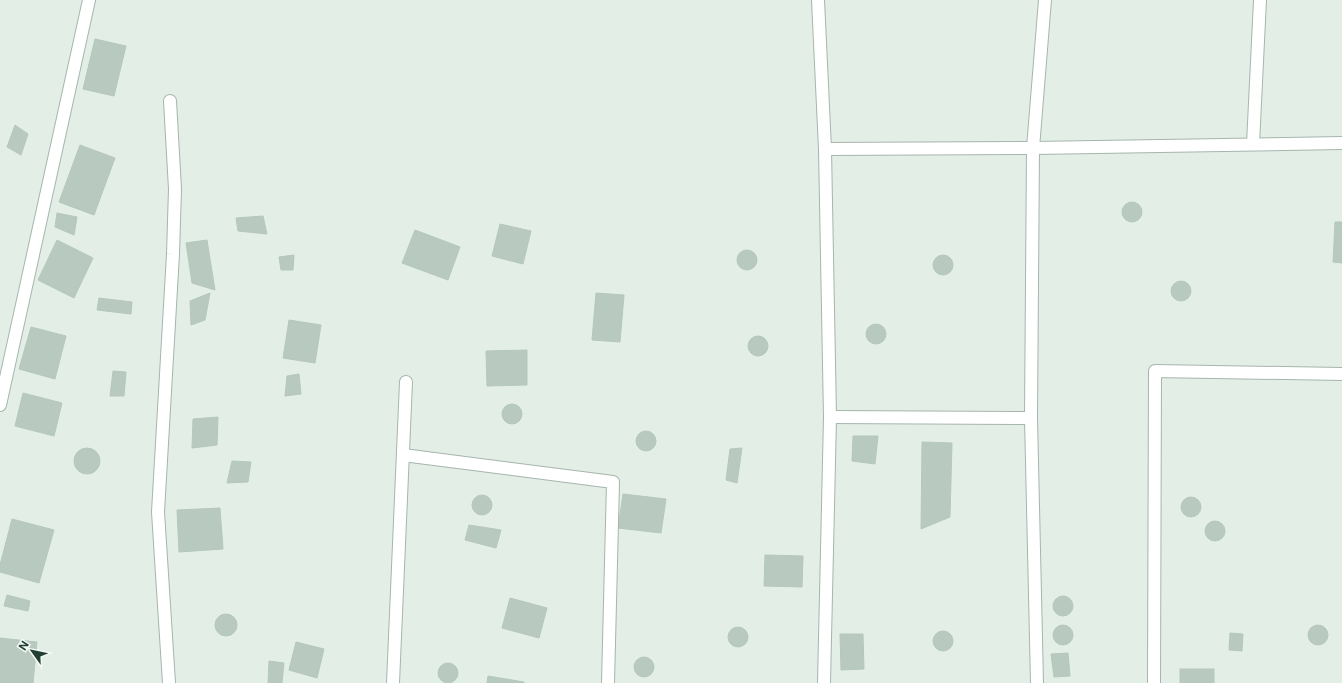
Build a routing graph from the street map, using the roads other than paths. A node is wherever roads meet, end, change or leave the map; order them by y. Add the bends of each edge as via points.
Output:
1 (89, 0) edge
2 (818, 0) edge
3 (1045, 0) edge
4 (1260, 0) edge
5 (170, 101) dead end
6 (1342, 143) edge
7 (1253, 144) junction
8 (825, 148) junction
9 (1033, 148) junction
10 (1342, 374) edge
11 (406, 382) dead end
12 (0, 405) edge
13 (830, 417) junction
14 (1031, 418) junction
15 (403, 455) junction
16 (169, 683) edge
17 (393, 683) edge
18 (608, 683) edge
19 (824, 683) edge
20 (1037, 683) edge
21 (1154, 683) edge

1 - 12 street
2 - 8 street
3 - 9 street
4 - 7 street
5 - 16 street via 175,189 174,233 158,512
6 - 7 street
7 - 9 street
8 - 9 street
8 - 13 street
9 - 14 street
10 - 21 street via 1155,371
11 - 15 street
13 - 14 street
13 - 19 street
14 - 20 street
15 - 17 street
15 - 18 street via 613,482

